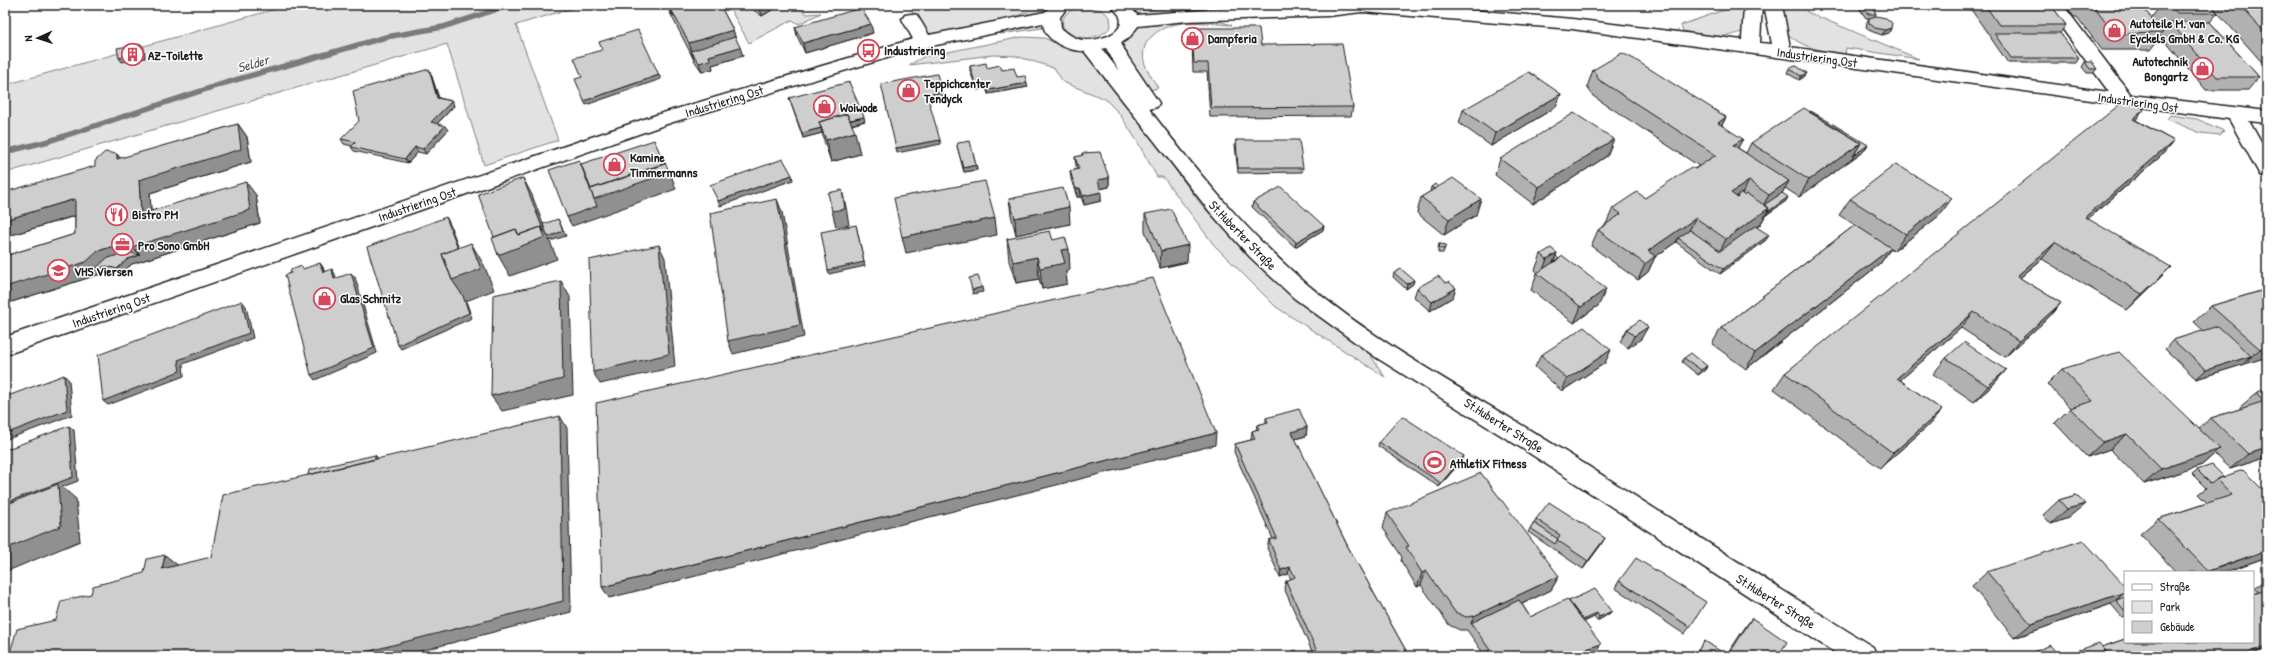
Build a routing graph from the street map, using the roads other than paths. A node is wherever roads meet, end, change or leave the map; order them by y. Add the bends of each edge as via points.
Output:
1 (1185, 5) edge
2 (1340, 5) edge
3 (1753, 5) edge
4 (1773, 5) edge
5 (2054, 5) edge
6 (1365, 8) junction
7 (1124, 11) edge
8 (1055, 17) edge
9 (911, 19) dead end
10 (924, 42) junction
11 (1112, 42) junction
12 (1090, 46) junction
13 (1751, 47) junction
14 (1782, 52) junction
15 (832, 68) junction
16 (2125, 100) junction
17 (2236, 115) junction
18 (2267, 117) edge
19 (1176, 156) junction
20 (2267, 170) edge
21 (5, 346) edge
22 (1864, 656) edge

1 - 7 street
2 - 6 street, Industriering Ost
3 - 13 street
4 - 14 street
5 - 16 street
6 - 7 street, Industriering Ost via 1229,13
6 - 13 street, Industriering Ost via 1546,29
7 - 11 street via 1125,33
8 - 10 street, Industriering Ost
8 - 12 street via 1063,40
8 - 15 street, Industriering Ost
9 - 10 street
10 - 15 street, Industriering Ost
11 - 12 street
11 - 19 street, St.Huberter Straße via 1149,102 1174,147
12 - 19 street, St.Huberter Straße
13 - 14 street, Industriering Ost
14 - 16 street, Industriering Ost
15 - 21 street, Industriering Ost via 662,119 87,325
16 - 17 street, Industriering Ost
17 - 18 street, Industriering Ost
17 - 20 street
19 - 22 street, St.Huberter Straße via 1206,197 1255,249 1302,292 1348,326 1409,369 1483,411

